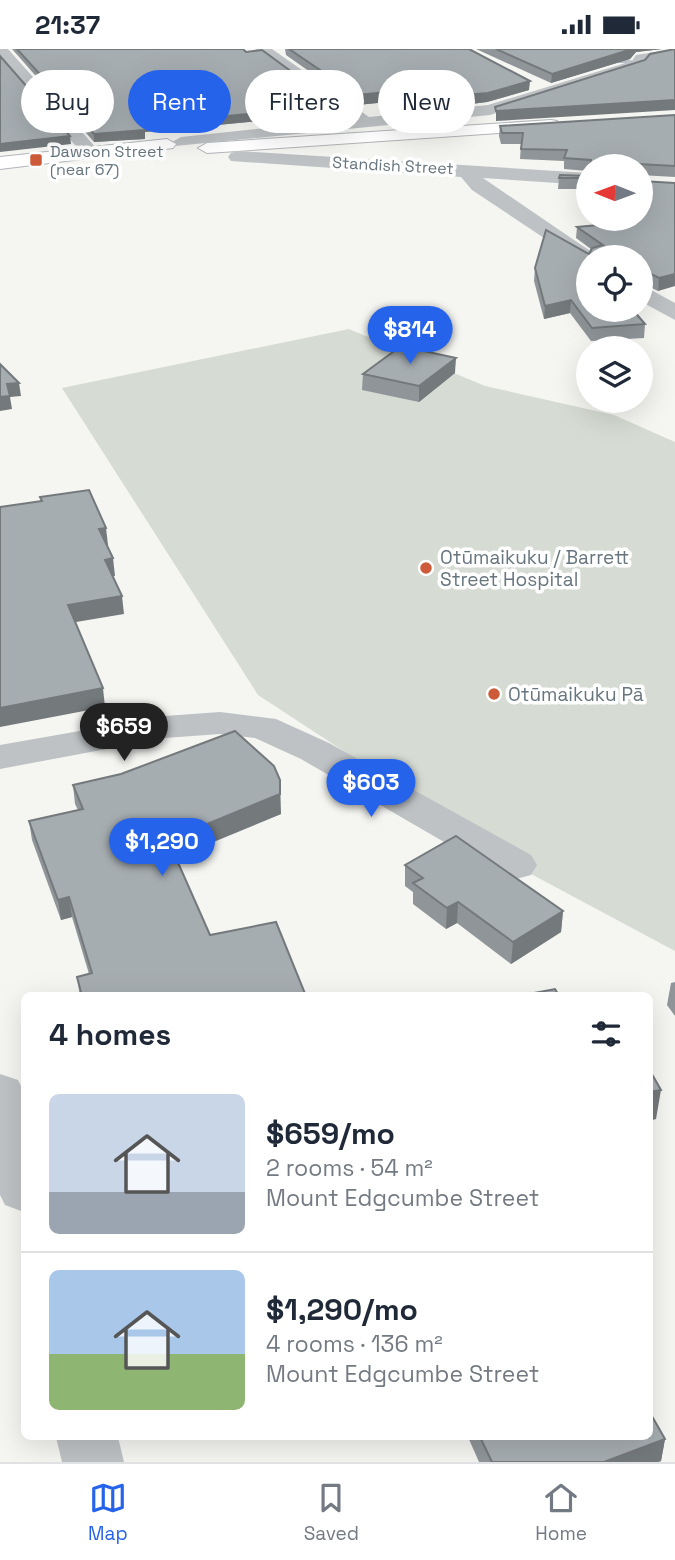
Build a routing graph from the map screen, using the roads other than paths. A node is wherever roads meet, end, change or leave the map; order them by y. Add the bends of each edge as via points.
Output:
1 (0, 49) edge
2 (262, 49) edge
3 (675, 51) edge
4 (529, 81) edge
5 (551, 92) junction
6 (367, 124) junction
7 (571, 124) edge
8 (265, 135) junction
9 (173, 147) junction
10 (203, 149) junction
11 (96, 153) junction
12 (0, 163) edge
13 (465, 169) junction
14 (576, 178) edge
15 (576, 249) edge
16 (653, 300) edge
17 (675, 313) edge
18 (0, 757) edge
19 (516, 865) dead end
20 (0, 1093) edge
21 (21, 1177) edge
22 (88, 1440) edge
23 (93, 1462) edge

1 - 11 street
2 - 6 street
3 - 5 street via 641,58 638,64
4 - 5 street
5 - 6 street via 490,110
6 - 8 street
7 - 10 street
8 - 9 street
8 - 10 street
9 - 10 street
9 - 11 street
10 - 13 street, Standish Street
11 - 12 street
13 - 14 street, Standish Street
13 - 15 street via 479,186
16 - 17 street
18 - 19 street via 165,727 243,723 281,733
20 - 21 street
22 - 23 street

